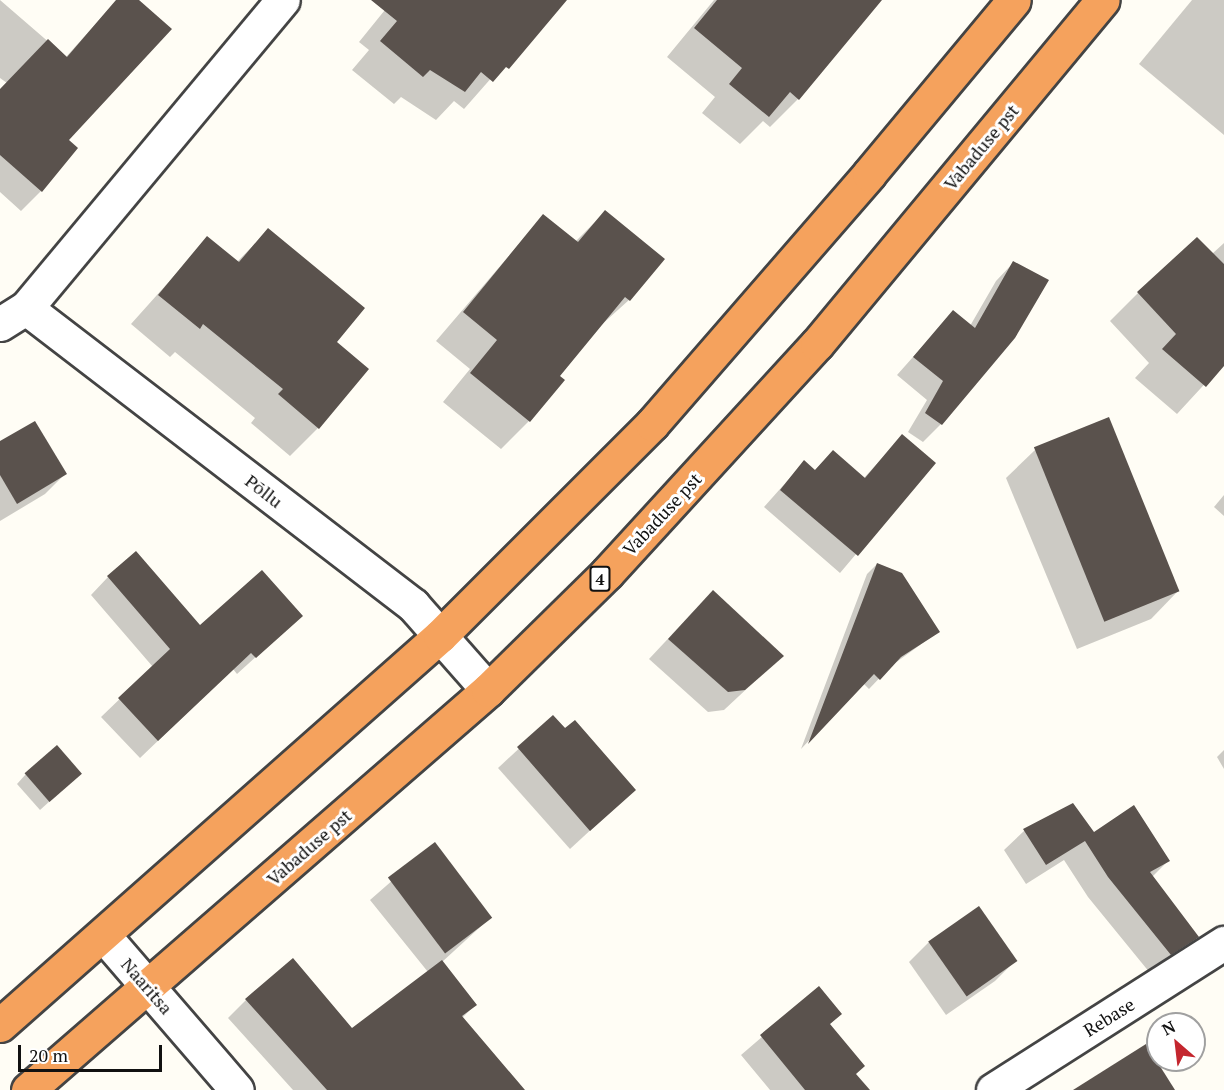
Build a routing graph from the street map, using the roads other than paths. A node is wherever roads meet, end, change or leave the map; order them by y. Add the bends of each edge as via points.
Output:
1 (283, 0) edge
2 (1014, 0) edge
3 (1102, 0) edge
4 (13, 316) edge
5 (440, 636) junction
6 (488, 690) junction
7 (104, 936) junction
8 (1224, 943) edge
9 (148, 987) junction
10 (0, 1025) edge
11 (28, 1090) edge
12 (237, 1090) edge
13 (993, 1090) edge

1 - 4 street, Põllu
2 - 5 highway via 652,424
3 - 6 highway, Vabaduse pst / 4 via 817,344 607,573
4 - 5 street, Põllu via 413,605
5 - 6 street, Põllu
5 - 7 highway
6 - 9 highway, Vabaduse pst / 4
7 - 9 street, Naaritsa
7 - 10 highway
8 - 13 street, Rebase
9 - 11 highway, Vabaduse pst / 4
9 - 12 street, Naaritsa

